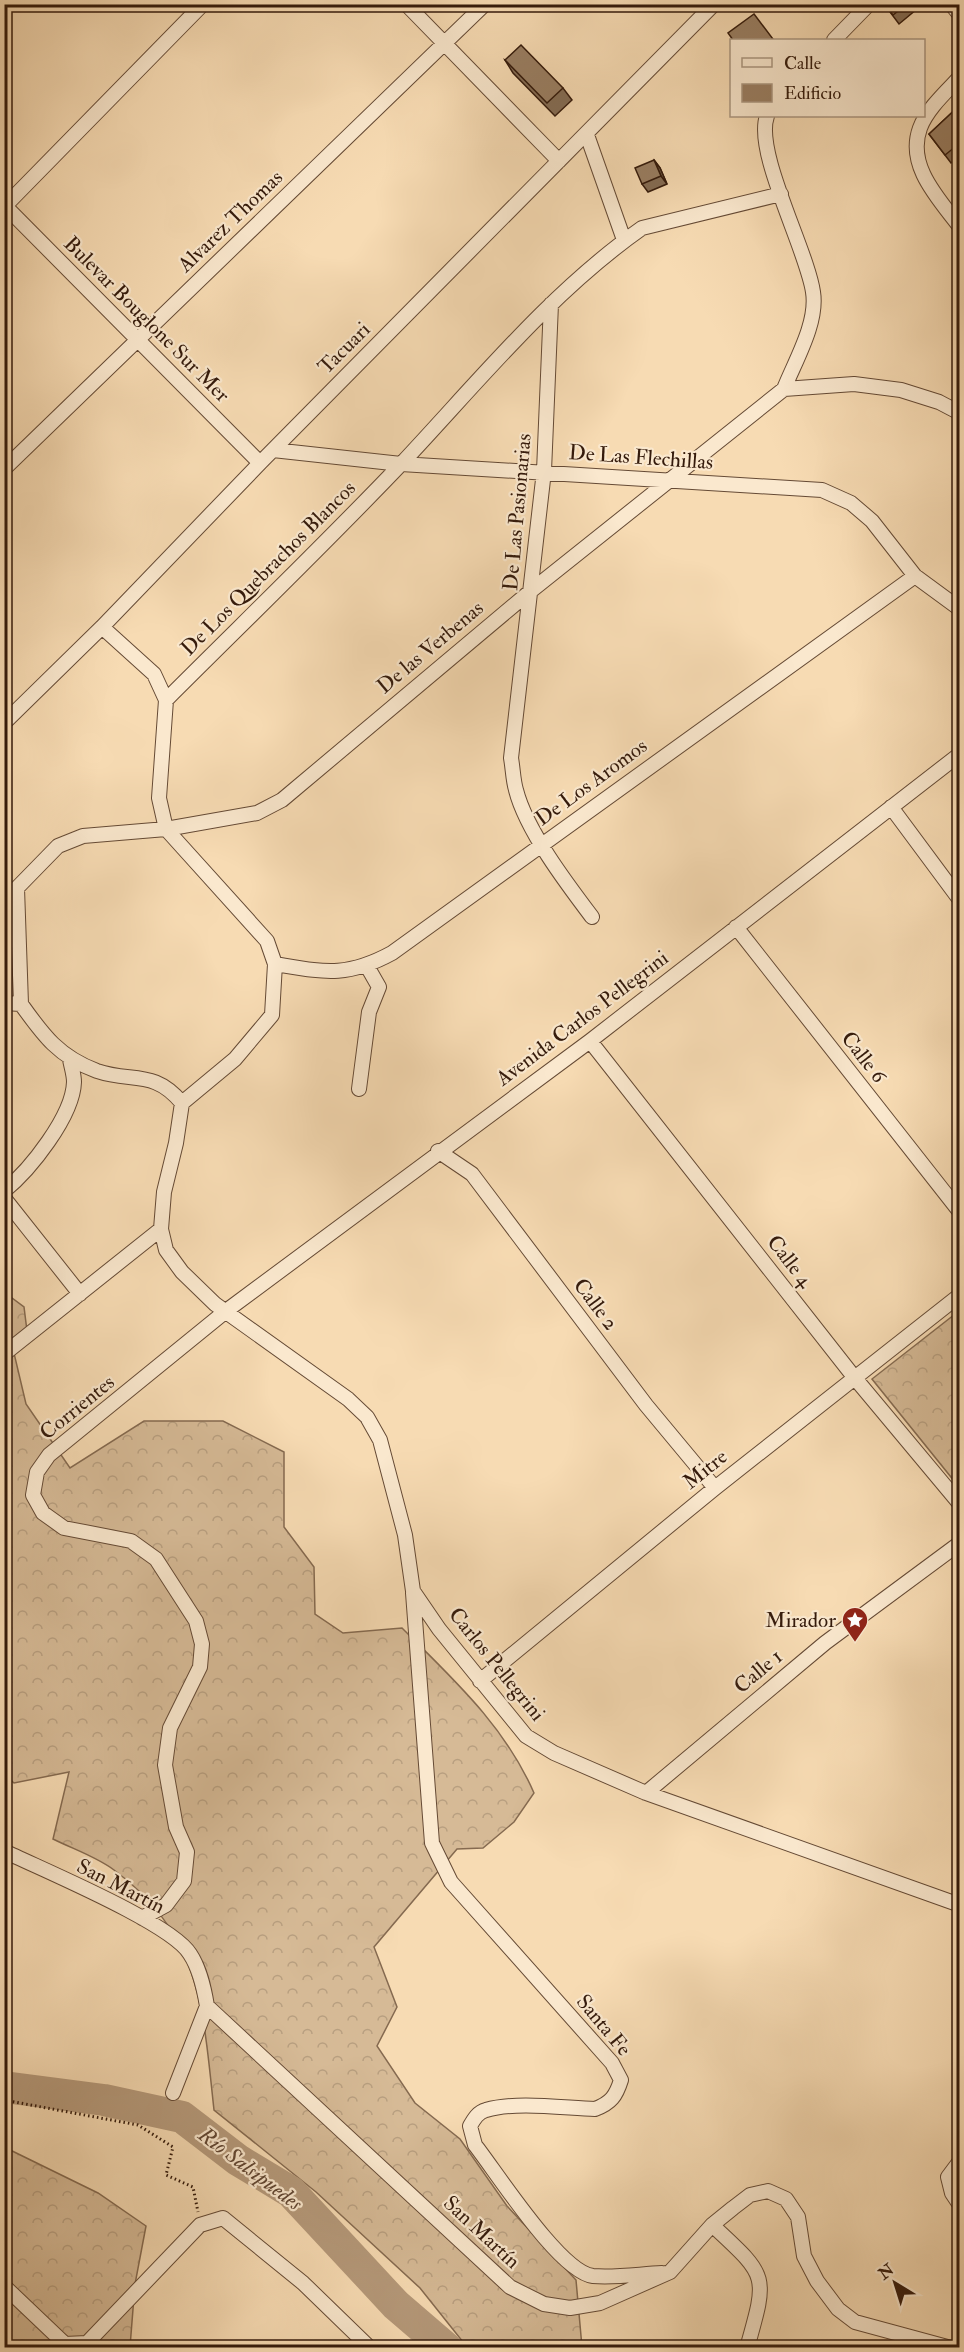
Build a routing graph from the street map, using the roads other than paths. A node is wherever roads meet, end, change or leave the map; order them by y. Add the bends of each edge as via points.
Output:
1 (203, 4) edge
2 (406, 4) edge
3 (485, 4) edge
4 (714, 4) edge
5 (869, 4) edge
6 (951, 4) edge
7 (960, 15) edge
8 (835, 39) edge
9 (445, 44) junction
10 (960, 77) edge
11 (766, 117) edge
12 (587, 135) junction
13 (559, 161) junction
14 (781, 194) junction
15 (5, 206) edge
16 (960, 227) edge
17 (624, 240) junction
18 (551, 304) junction
19 (137, 339) junction
20 (784, 389) junction
21 (960, 413) edge
22 (273, 450) junction
23 (260, 463) junction
24 (401, 464) junction
25 (4, 469) edge
26 (544, 471) junction
27 (670, 480) junction
28 (915, 576) junction
29 (532, 590) junction
30 (960, 609) edge
31 (102, 627) junction
32 (166, 700) junction
33 (4, 723) edge
34 (960, 754) edge
35 (891, 807) junction
36 (166, 829) junction
37 (542, 843) junction
38 (11, 885) edge
39 (960, 900) edge
40 (592, 917) dead end
41 (736, 927) junction
42 (275, 964) junction
43 (367, 966) junction
44 (4, 1003) edge
45 (21, 1004) junction
46 (590, 1041) junction
47 (70, 1059) junction
48 (359, 1089) dead end
49 (182, 1103) junction
50 (438, 1151) junction
51 (4, 1191) edge
52 (4, 1198) edge
53 (960, 1212) edge
54 (161, 1228) junction
55 (80, 1294) junction
56 (960, 1295) edge
57 (226, 1311) junction
58 (4, 1354) edge
59 (855, 1377) junction
60 (715, 1488) junction
61 (960, 1504) edge
62 (960, 1543) edge
63 (413, 1591) junction
64 (480, 1681) junction
65 (646, 1793) junction
66 (4, 1851) edge
67 (960, 1905) edge
68 (142, 1918) junction
69 (207, 2006) junction
70 (173, 2093) dead end
71 (960, 2161) edge
72 (960, 2205) edge
73 (712, 2225) junction
74 (670, 2272) junction
75 (4, 2286) edge
76 (370, 2348) edge
77 (747, 2348) edge
78 (951, 2348) edge

1 - 15 street
2 - 9 street
3 - 9 street, Alvarez Thomas
4 - 12 street, Tacuari
5 - 8 street
6 - 7 street
9 - 13 street
9 - 19 street, Alvarez Thomas
10 - 16 street via 920,129 918,160 926,183
11 - 14 street via 768,151
12 - 13 street, Tacuari
12 - 17 street
13 - 22 street, Tacuari
14 - 17 street, De Los Quebrachos Blancos via 642,228
14 - 20 street via 813,293 810,321
15 - 19 street, Bulevar Bouglone Sur Mer
17 - 18 street, De Los Quebrachos Blancos
18 - 24 street, De Los Quebrachos Blancos
18 - 26 street, De Las Pasionarias
19 - 23 street, Bulevar Bouglone Sur Mer
19 - 25 street, Alvarez Thomas
20 - 21 street via 854,384 901,390
20 - 27 street, De las Verbenas
22 - 23 street, Tacuari
22 - 24 street, De Las Flechillas
23 - 31 street, Tacuari
24 - 26 street, De Las Flechillas
24 - 32 street, De Los Quebrachos Blancos
26 - 27 street, De Las Flechillas
26 - 29 street, De Las Pasionarias
27 - 28 street, De Las Flechillas via 822,490 851,503 872,521
27 - 29 street, De las Verbenas
28 - 30 street, De Las Flechillas
28 - 37 street, De Los Aromos
29 - 36 street, De las Verbenas via 282,800 257,813
29 - 37 street, De Las Pasionarias via 511,758 516,791
31 - 32 street via 154,674
31 - 33 street, Tacuari
32 - 36 street via 159,798
34 - 35 street, Avenida Carlos Pellegrini
35 - 39 street
35 - 41 street, Avenida Carlos Pellegrini
36 - 38 street, De las Verbenas via 83,836 58,846
36 - 42 street via 267,940
37 - 40 street, De Las Pasionarias
37 - 43 street, De Los Aromos via 437,922
38 - 45 street, De las Verbenas
41 - 46 street, Avenida Carlos Pellegrini
41 - 53 street, Calle 6
42 - 43 street, De Los Aromos via 330,973
42 - 49 street via 272,1015 235,1059
43 - 48 street via 379,987 369,1012
44 - 45 street
45 - 47 street via 49,1043
46 - 50 street, Avenida Carlos Pellegrini
46 - 59 street, Calle 4
47 - 49 street via 98,1071 169,1087
47 - 51 street via 74,1083 63,1117 20,1179
49 - 54 street via 164,1192
50 - 57 street, Avenida Carlos Pellegrini
50 - 60 street, Calle 2 via 472,1174 646,1405
52 - 55 street
54 - 55 street
54 - 57 street, Carlos Pellegrini via 166,1250 182,1272
55 - 58 street
56 - 59 street, Mitre
57 - 63 street, Carlos Pellegrini via 367,1417 380,1440 405,1535
57 - 68 street, Corrientes via 49,1455 37,1472 33,1495 43,1513 64,1528 131,1541 156,1559 196,1621 202,1644 200,1667 170,1728 165,1764 176,1827 188,1852 184,1881 166,1905
59 - 60 street, Mitre
59 - 61 street, Calle 4
60 - 64 street, Mitre
62 - 65 street, Calle 1 via 825,1643
63 - 64 street, Carlos Pellegrini
63 - 74 street, Santa Fe via 432,1843 452,1882 612,2063 621,2080 608,2105 595,2109 485,2110 470,2126 475,2145 555,2251 574,2267 591,2276
64 - 65 street, Carlos Pellegrini via 526,1736 554,1753
65 - 67 street, Carlos Pellegrini
66 - 68 street, San Martín
68 - 69 street, San Martín via 190,1952 204,1984
69 - 70 street
69 - 74 street, San Martín via 510,2287 544,2304 570,2308 600,2303
71 - 72 street via 948,2177
73 - 74 street, San Martín
73 - 77 street via 753,2262 760,2278 761,2301
73 - 78 street, San Martín via 750,2195 768,2191 786,2199 798,2217 804,2256 838,2308 855,2322
75 - 76 street via 65,2344 87,2343 200,2225 223,2218 303,2283

